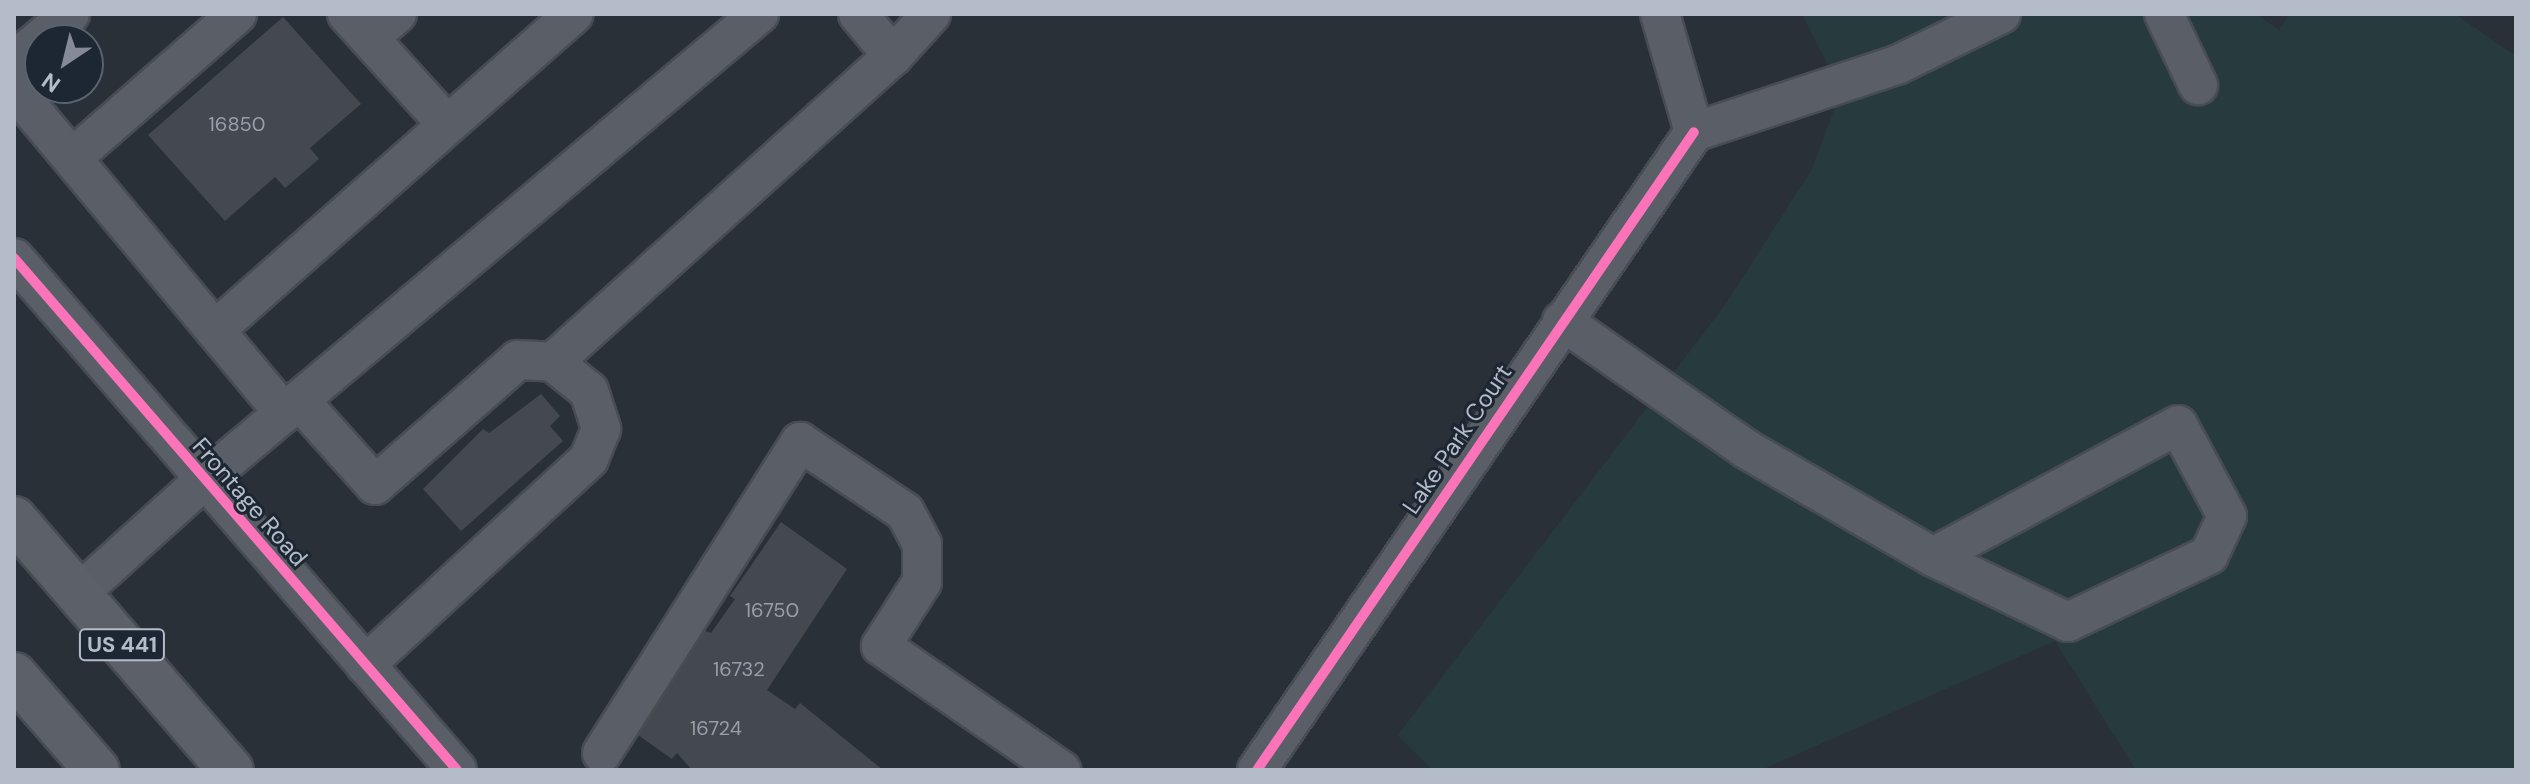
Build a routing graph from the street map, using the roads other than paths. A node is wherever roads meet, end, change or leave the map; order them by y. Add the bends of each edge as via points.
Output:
1 (70, 14) edge
2 (237, 14) edge
3 (573, 14) edge
4 (759, 14) edge
5 (858, 14) edge
6 (931, 14) edge
7 (1660, 14) edge
8 (2001, 14) edge
9 (2164, 14) edge
10 (371, 22) edge
11 (893, 56) junction
12 (14, 61) edge
13 (2198, 85) dead end
14 (14, 89) edge
15 (446, 123) junction
16 (1694, 132) junction
17 (72, 158) junction
18 (14, 258) edge
19 (1562, 321) junction
20 (215, 330) junction
21 (553, 362) junction
22 (291, 406) junction
23 (204, 480) junction
24 (14, 519) edge
25 (1933, 557) junction
26 (14, 569) edge
27 (78, 594) junction
28 (365, 665) junction
29 (14, 675) edge
30 (599, 764) edge
31 (97, 770) edge
32 (231, 770) edge
33 (457, 770) edge
34 (1061, 770) edge
35 (1257, 770) edge

1 - 12 street
2 - 17 street
3 - 15 street
4 - 22 street
5 - 11 street
6 - 11 street
7 - 16 street
8 - 16 street via 1897,65
9 - 13 street
10 - 15 street
11 - 21 street
14 - 17 street
15 - 20 street
16 - 19 street, Lake Park Court
17 - 20 street
18 - 23 street, Frontage Road
19 - 25 street via 1746,449
19 - 35 street, Lake Park Court
20 - 22 street
21 - 22 street via 518,360 375,485
21 - 28 street via 589,391 601,429 589,459
22 - 23 street
23 - 27 street
23 - 28 street, Frontage Road
24 - 27 main road, US 441
25 - 25 street via 2068,622 2209,555 2227,516 2178,425
26 - 27 main road
27 - 32 main road, US 441
28 - 33 street, Frontage Road
29 - 31 main road
30 - 34 street via 800,442 905,512 922,544 922,582 881,646

